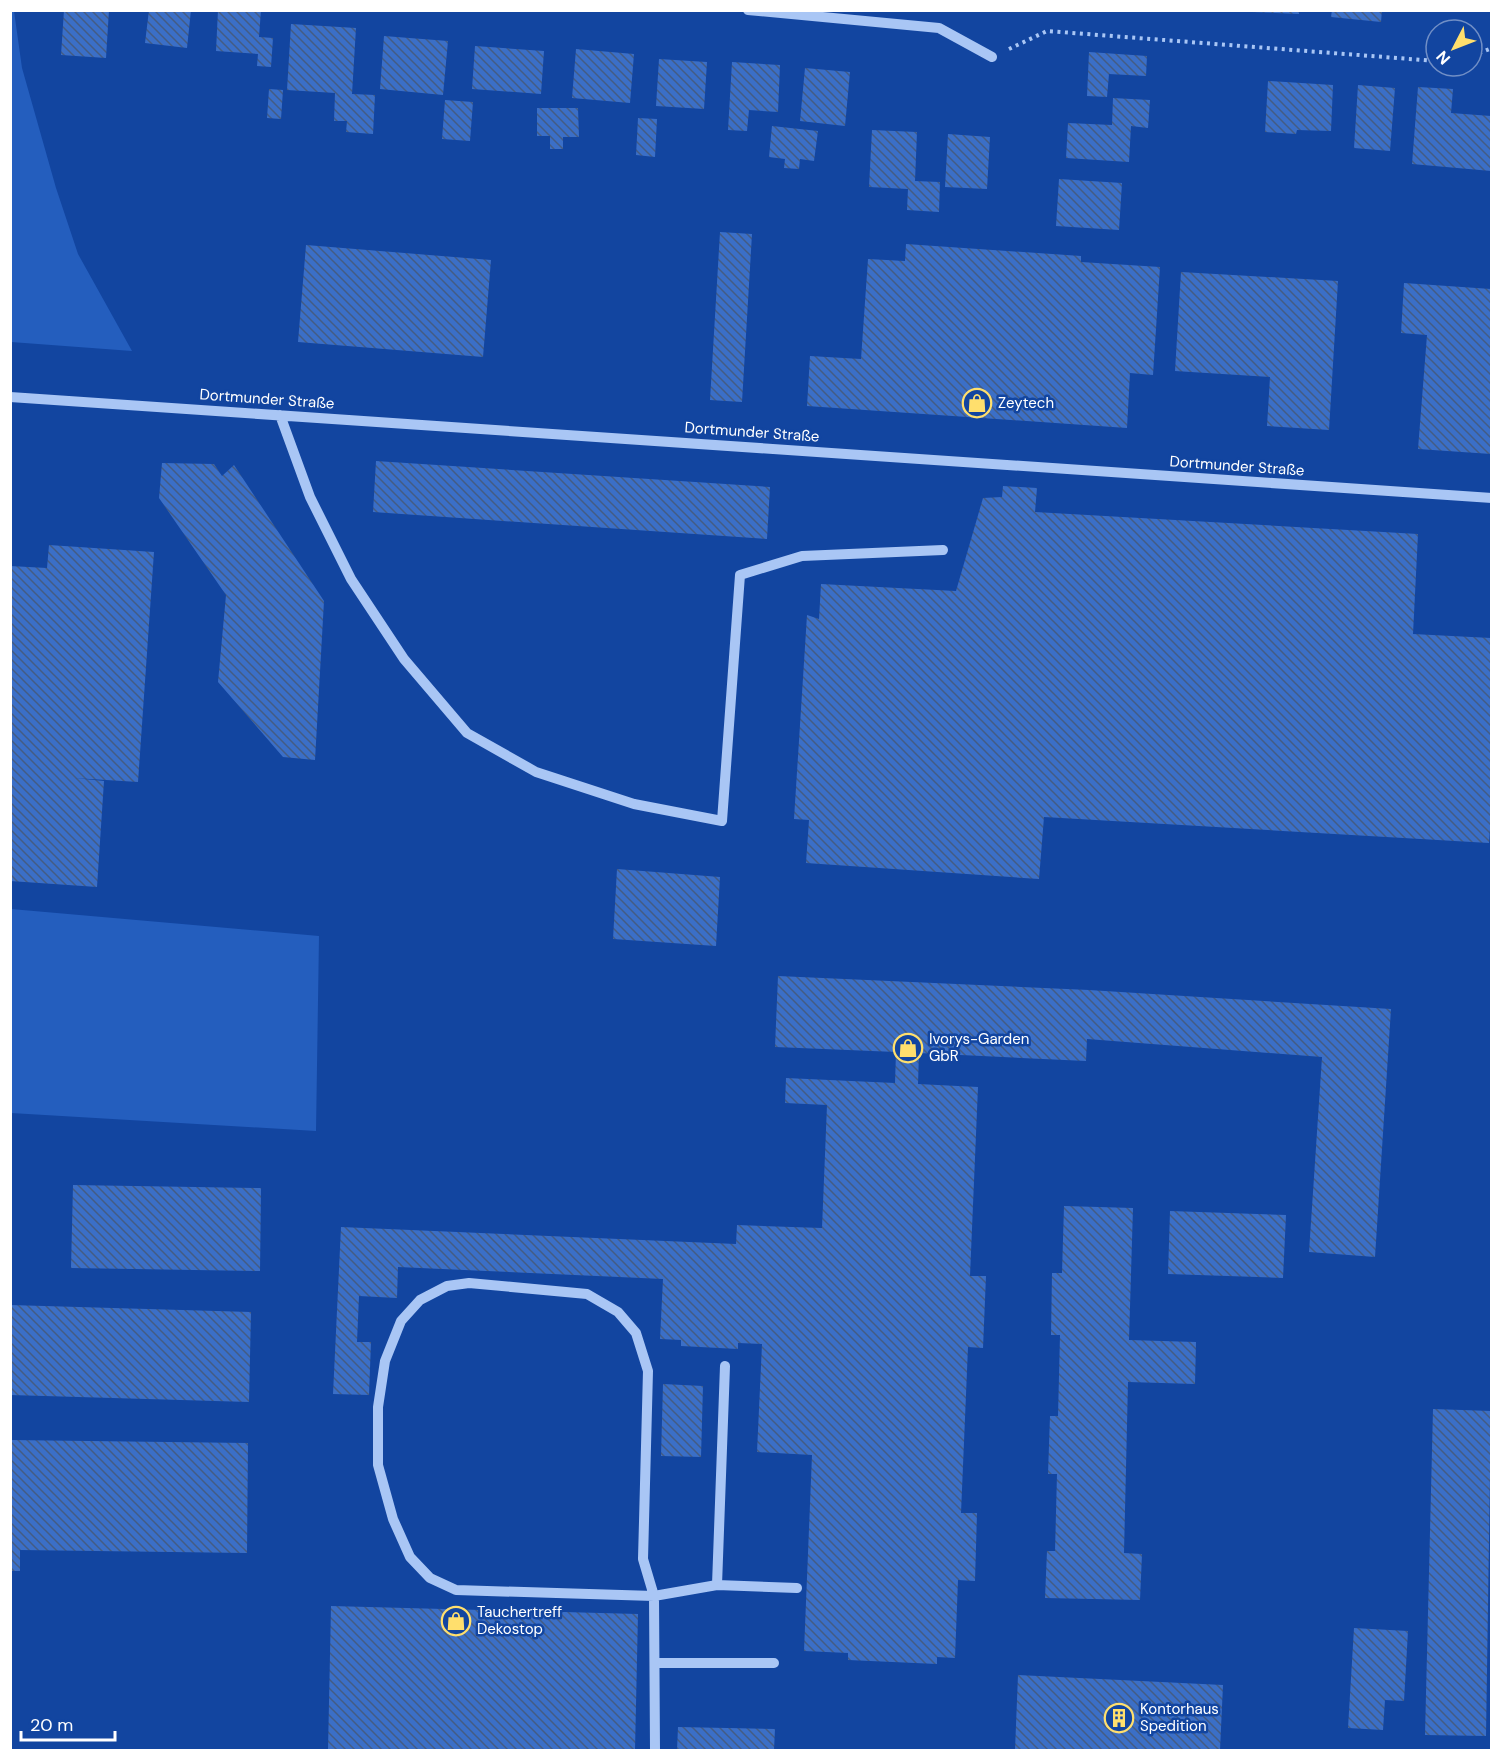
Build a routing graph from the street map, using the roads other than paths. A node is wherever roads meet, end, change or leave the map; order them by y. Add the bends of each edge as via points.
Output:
1 (748, 10) edge
2 (992, 57) road end
3 (10, 397) edge
4 (280, 415) junction
5 (1491, 498) edge
6 (943, 550) dead end
7 (725, 1366) dead end
8 (717, 1585) junction
9 (797, 1588) dead end
10 (654, 1596) junction
11 (774, 1663) dead end
12 (655, 1664) junction
13 (655, 1750) edge

1 - 2 street via 939,28
3 - 4 street, Dortmunder Straße
4 - 5 street, Dortmunder Straße
4 - 6 street via 310,497 351,579 404,659 467,733 536,772 634,804 722,821 740,575 802,556
7 - 8 street
8 - 9 street
8 - 10 street
10 - 10 street via 643,1559 648,1371 636,1333 618,1312 587,1294 469,1283 447,1286 420,1300 401,1322 385,1361 378,1407 378,1465 393,1519 410,1557 430,1578 456,1590
10 - 12 street
11 - 12 street
12 - 13 street

